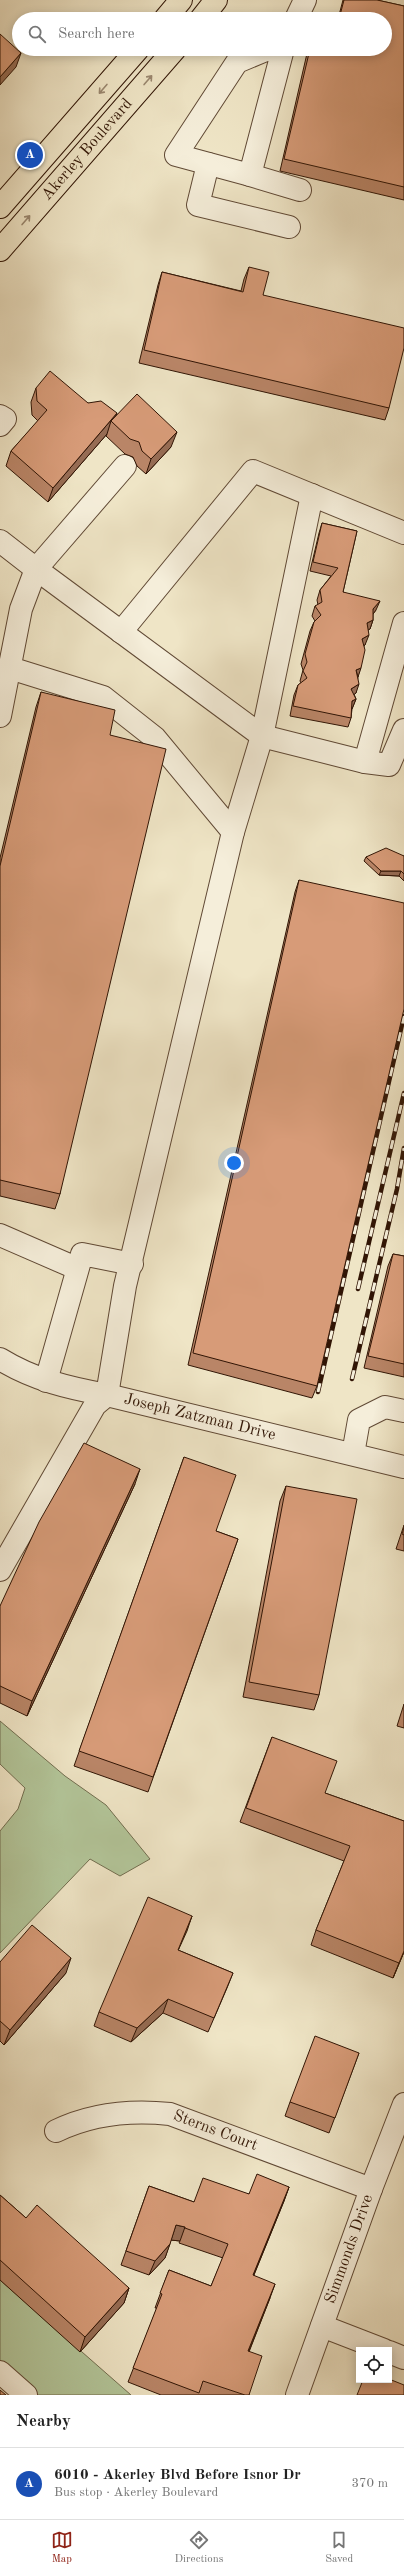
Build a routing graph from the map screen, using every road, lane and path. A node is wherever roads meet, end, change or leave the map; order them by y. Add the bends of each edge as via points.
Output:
1 (181, 0) edge
2 (216, 0) edge
3 (305, 0) edge
4 (170, 12) edge
5 (207, 12) edge
6 (299, 12) edge
7 (132, 56) edge
8 (168, 56) edge
9 (251, 56) edge
10 (281, 56) edge
11 (208, 164) junction
12 (250, 175) junction
13 (300, 190) dead end
14 (0, 207) edge
15 (288, 227) dead end
16 (0, 250) edge
17 (0, 416) edge
18 (0, 425) edge
19 (124, 466) dead end
20 (312, 496) junction
21 (404, 533) edge
22 (0, 541) edge
23 (36, 569) junction
24 (404, 624) edge
25 (121, 632) junction
26 (10, 668) junction
27 (0, 716) edge
28 (404, 730) edge
29 (262, 736) junction
30 (365, 762) junction
31 (233, 832) junction
32 (0, 1235) edge
33 (132, 1264) junction
34 (76, 1268) junction
35 (0, 1359) edge
36 (46, 1381) junction
37 (107, 1395) junction
38 (404, 1411) edge
39 (352, 1454) junction
40 (404, 1467) edge
41 (0, 1570) edge
42 (404, 2104) edge
43 (56, 2131) dead end
44 (371, 2189) junction
45 (322, 2326) junction
46 (376, 2347) edge
47 (392, 2353) edge
48 (404, 2358) edge
49 (0, 2372) edge
50 (26, 2395) edge
51 (297, 2395) edge

1 - 4 main road
2 - 5 main road
3 - 6 street
7 -> 14 main road, Akerley Boulevard
16 -> 8 main road, Akerley Boulevard
9 - 11 street via 237,62 176,155
10 - 12 street
11 - 12 street
11 - 15 street via 198,205
12 - 13 street
17 - 18 street via 5,419
19 - 23 street
20 - 21 street
20 - 25 street via 253,471
20 - 29 street
22 - 23 street
23 - 25 street
23 - 26 street via 21,609
24 - 30 street
25 - 29 street
26 - 27 street
26 - 31 street via 103,697 155,738
28 - 30 street via 389,765
29 - 30 street
29 - 31 street
31 - 33 street
32 - 34 street
33 - 34 street via 82,1254
33 - 37 street
34 - 36 street
35 - 36 street, Joseph Zatzman Drive
36 - 37 street, Joseph Zatzman Drive
37 - 39 street, Joseph Zatzman Drive
37 - 41 street via 95,1405
38 - 39 street via 385,1407 359,1420
39 - 40 street, Joseph Zatzman Drive
42 - 44 street, Simmonds Drive
43 - 44 street, Sterns Court via 90,2118 147,2111 170,2114
44 - 45 street, Simmonds Drive
45 - 46 street
45 - 51 street, Simmonds Drive
47 - 48 street
49 - 50 street

